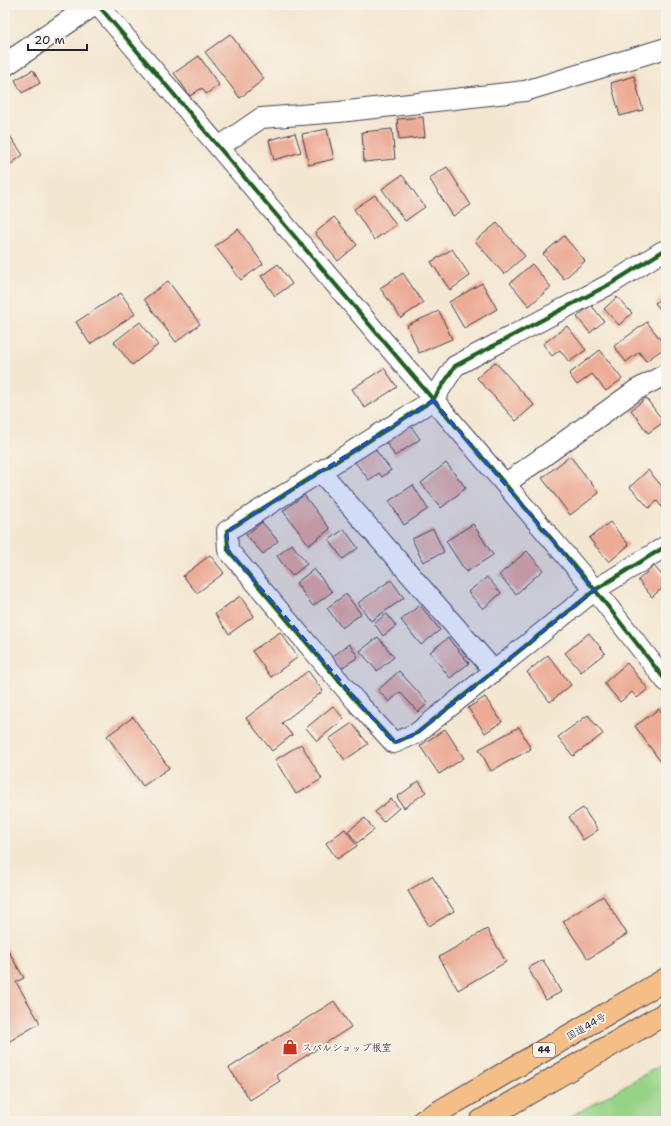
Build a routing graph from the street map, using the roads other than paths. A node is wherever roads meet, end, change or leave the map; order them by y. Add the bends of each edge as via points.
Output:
1 (93, 5) edge
2 (98, 5) edge
3 (666, 48) edge
4 (5, 65) edge
5 (219, 147) junction
6 (666, 251) edge
7 (666, 374) edge
8 (433, 400) junction
9 (320, 472) junction
10 (505, 484) junction
11 (666, 546) edge
12 (595, 590) junction
13 (494, 671) junction
14 (666, 681) edge
15 (666, 980) edge
16 (666, 1013) edge
17 (422, 1121) edge
18 (481, 1121) edge

1 - 4 street
2 - 5 street
3 - 5 street via 525,91 261,118
5 - 8 street
6 - 8 street via 612,283 455,366
7 - 10 street via 636,390
8 - 9 street
8 - 10 street
9 - 13 street
9 - 13 street via 227,531 228,550 355,700 394,743 417,734
10 - 12 street
11 - 12 street
12 - 13 street
12 - 14 street
15 - 17 highway, 国道44号 / 44
16 - 18 highway

